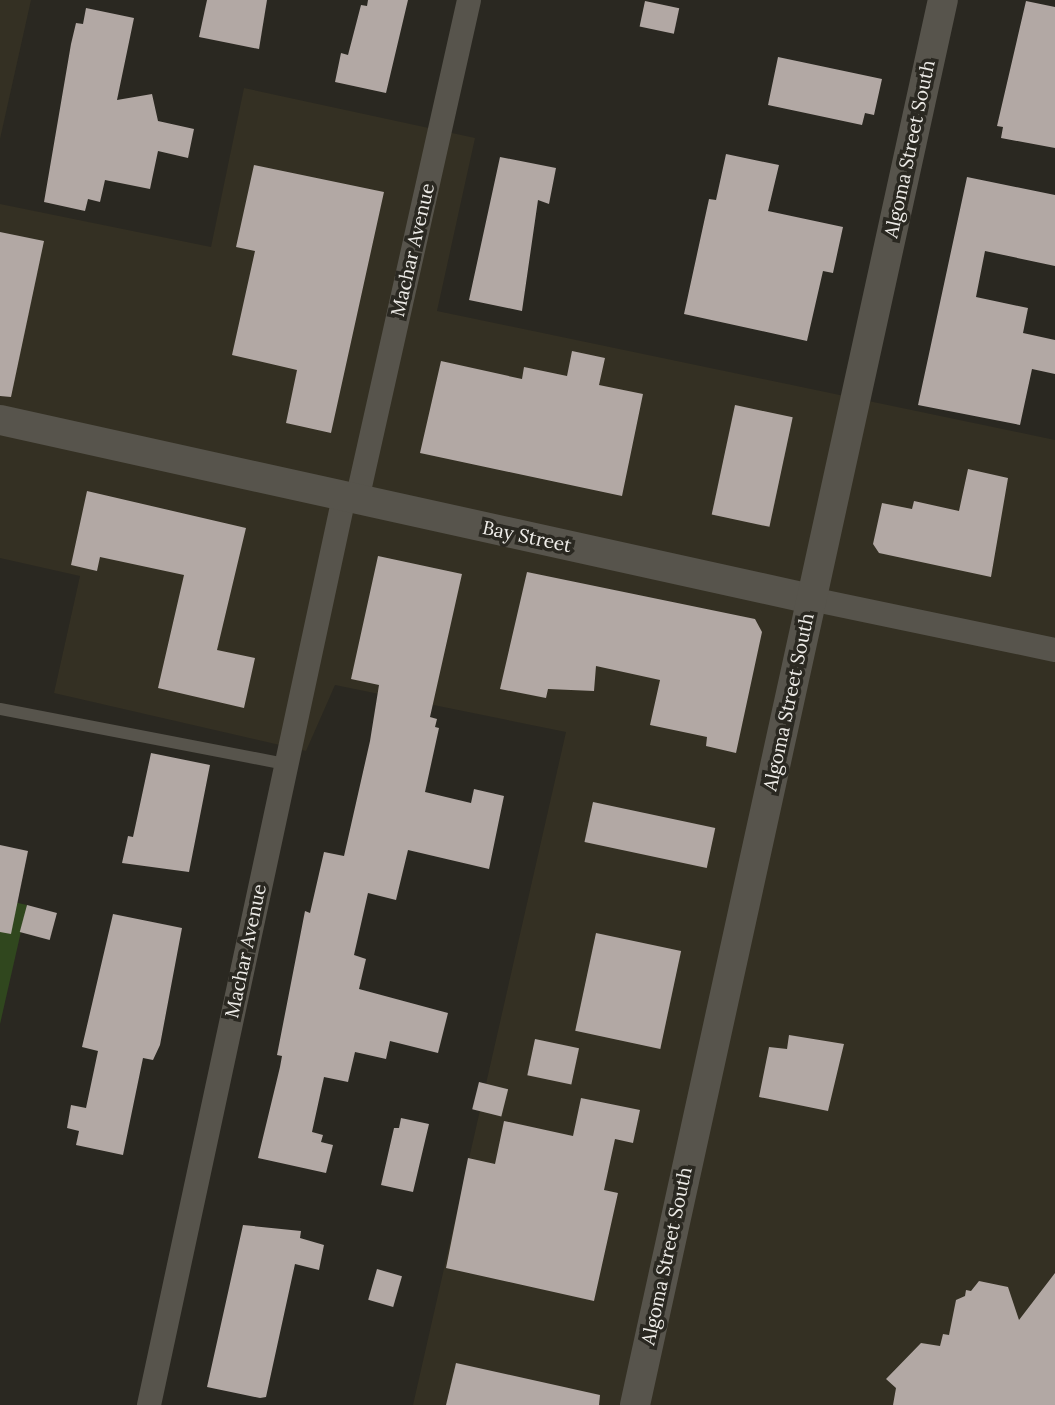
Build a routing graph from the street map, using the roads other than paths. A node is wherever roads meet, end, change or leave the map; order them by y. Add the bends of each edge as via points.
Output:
1 (469, 0) edge
2 (943, 0) edge
3 (0, 420) edge
4 (350, 498) junction
5 (811, 599) junction
6 (1055, 650) edge
7 (0, 709) edge
8 (286, 764) junction
9 (149, 1405) edge
10 (635, 1405) edge

1 - 4 street, Machar Avenue
2 - 5 street, Algoma Street South
3 - 4 street, Bay Street
4 - 5 street, Bay Street
4 - 8 street, Machar Avenue
5 - 6 street, Bay Street
5 - 10 street, Algoma Street South
7 - 8 lane
8 - 9 street, Machar Avenue

